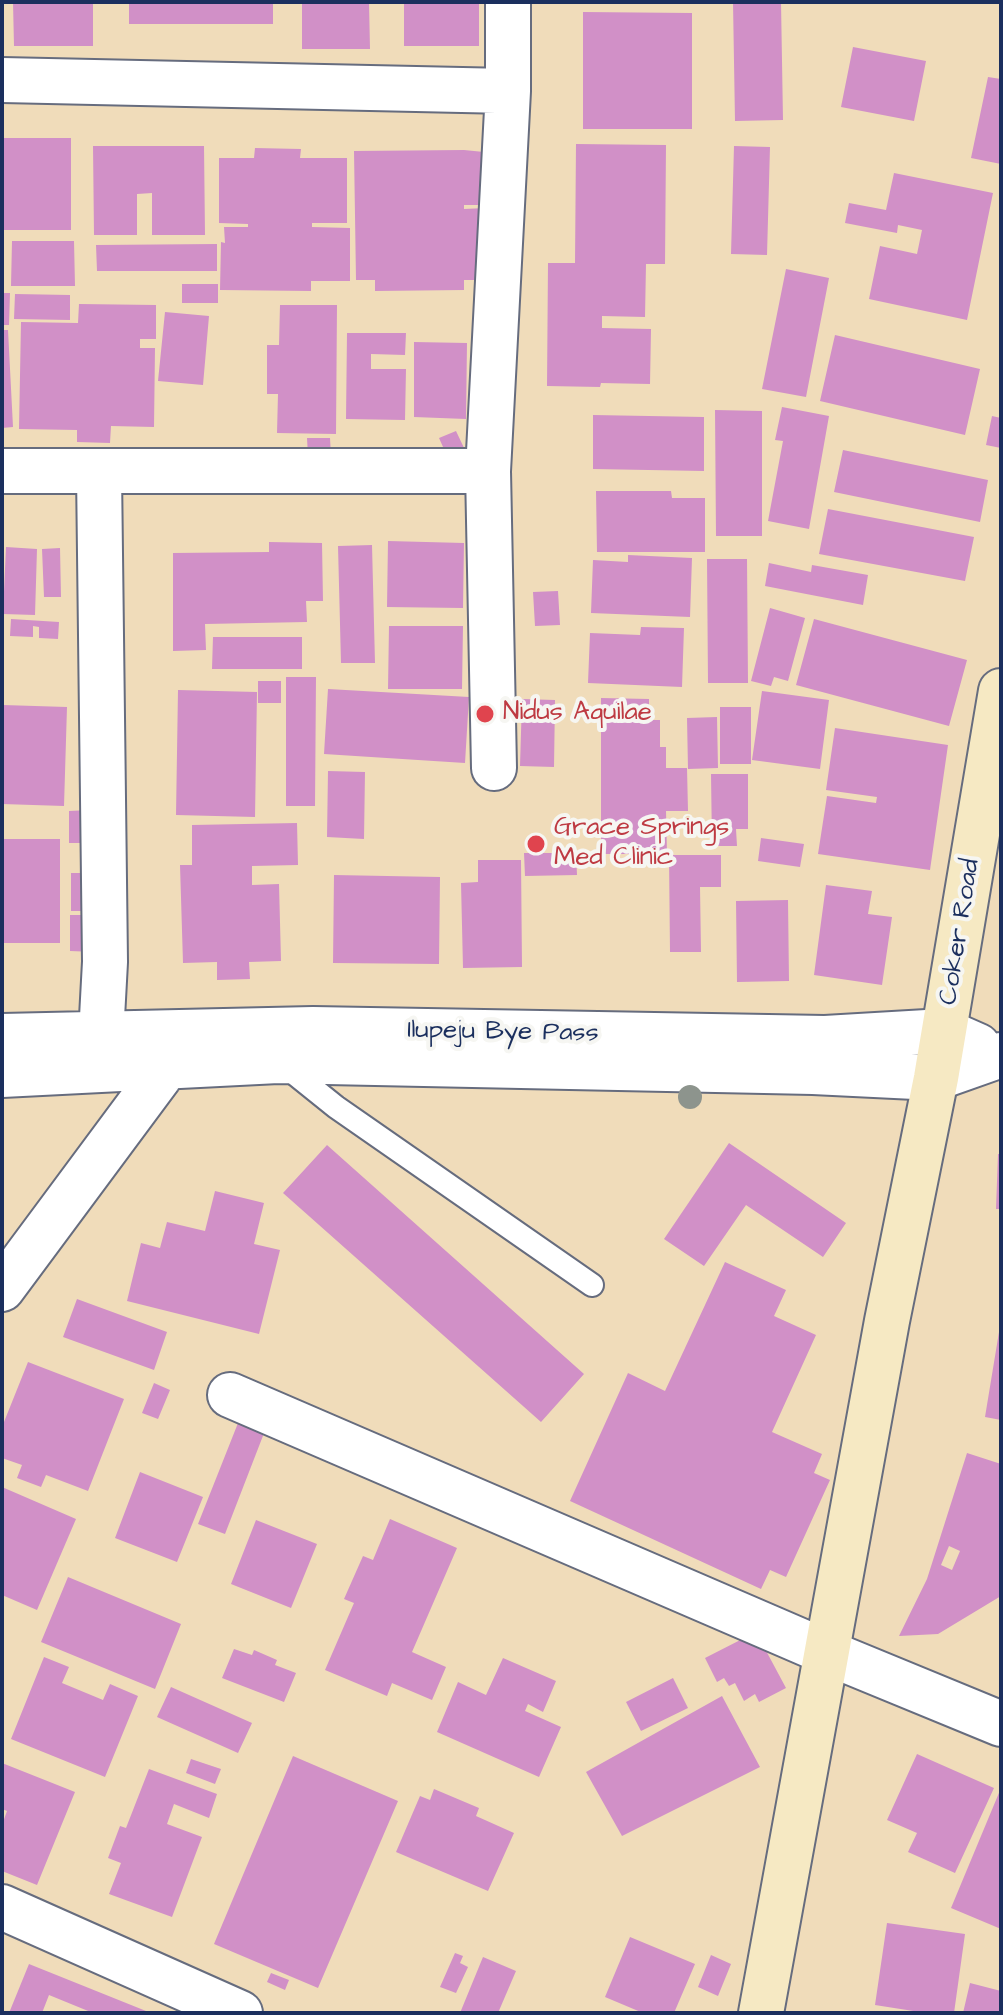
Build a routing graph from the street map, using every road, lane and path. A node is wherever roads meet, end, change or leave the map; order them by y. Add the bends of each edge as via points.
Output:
1 (508, 2) edge
2 (2, 80) edge
3 (508, 91) junction
4 (2, 471) edge
5 (488, 471) junction
6 (99, 472) junction
7 (1001, 691) edge
8 (494, 768) dead end
9 (944, 1031) junction
10 (2, 1036) edge
11 (101, 1036) junction
12 (175, 1050) junction
13 (1000, 1055) edge
14 (278, 1061) junction
15 (2, 1075) edge
16 (936, 1078) junction
17 (592, 1285) dead end
18 (2, 1289) edge
19 (230, 1395) dead end
20 (826, 1652) junction
21 (1001, 1724) edge
22 (2, 1907) edge
23 (240, 2013) edge
24 (761, 2013) edge

1 - 3 street
2 - 3 street
3 - 5 street
4 - 6 street
5 - 6 street
5 - 8 street
6 - 11 street via 105,962
7 - 9 main road, Coker Road
9 - 12 street, Ilupeju Bye Pass via 825,1038 313,1029
9 - 13 street, Ilupeju Bye Pass
9 - 16 main road, Coker Road
10 - 11 street, Ilupeju Bye Pass
11 - 12 street, Ilupeju Bye Pass
12 - 14 street, Ilupeju Bye Pass
12 - 15 street, Ilupeju Bye Pass
12 - 18 street
13 - 16 street, Ilupeju Bye Pass
14 - 16 street, Ilupeju Bye Pass
14 - 17 lane
16 - 20 main road, Coker Road
19 - 20 street
20 - 21 street
20 - 24 main road, Coker Road
22 - 23 street

